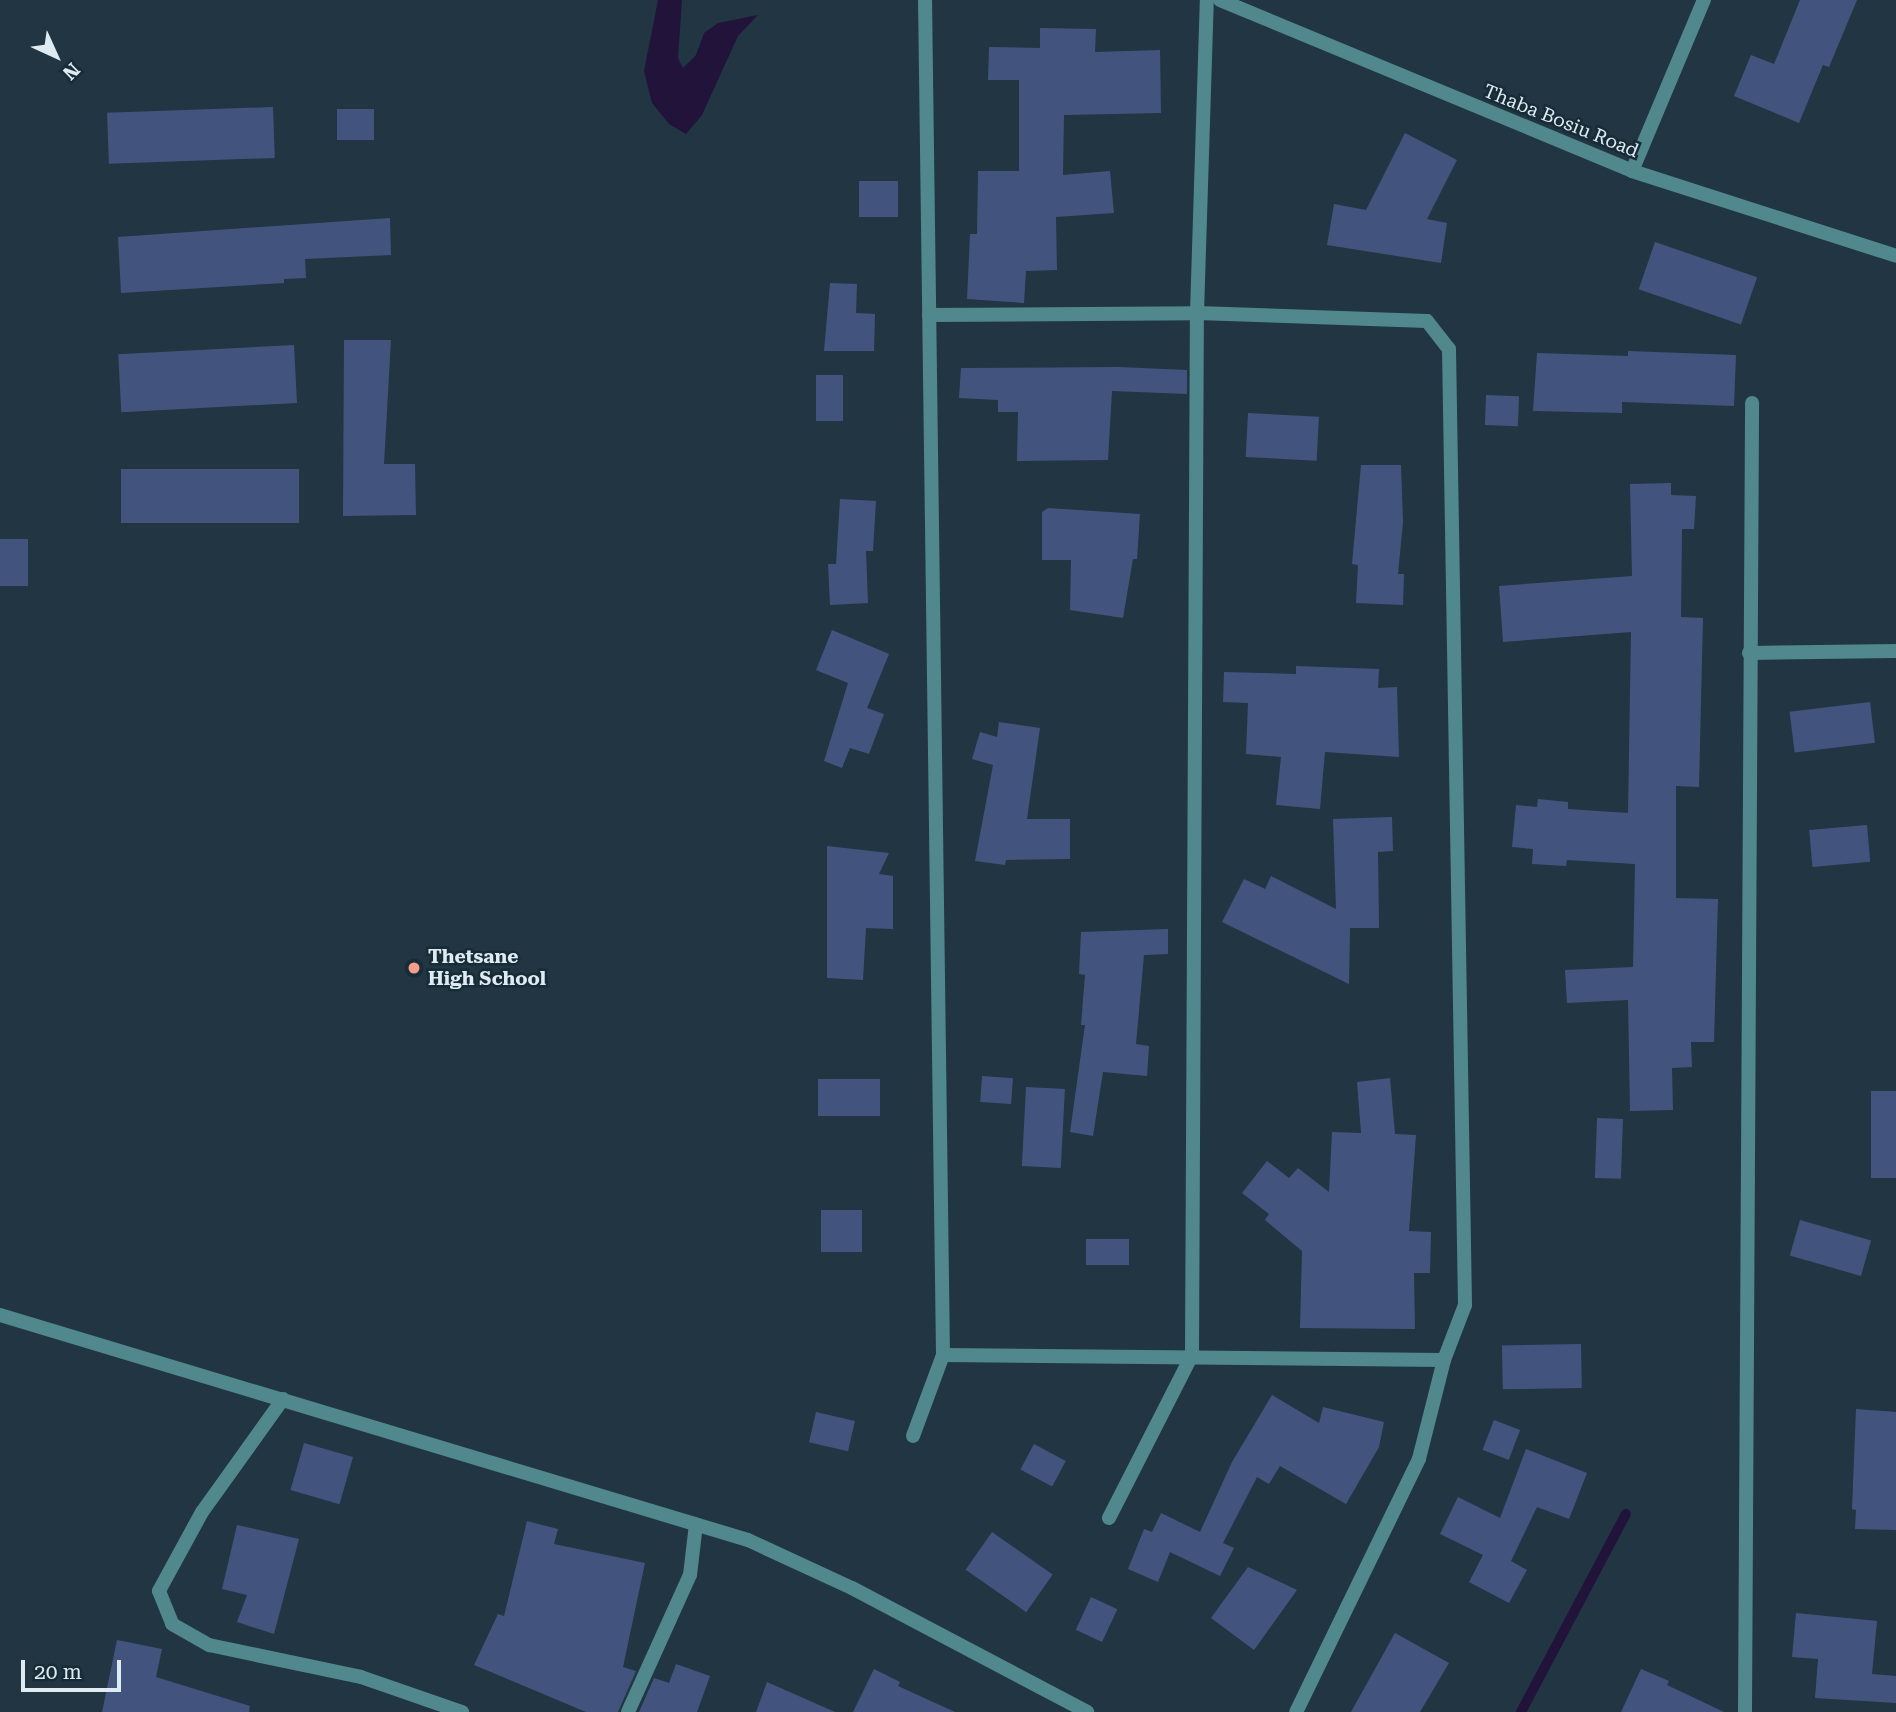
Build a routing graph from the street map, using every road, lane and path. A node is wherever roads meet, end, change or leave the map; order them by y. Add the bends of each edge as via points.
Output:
1 (925, 0) edge
2 (1207, 0) edge
3 (1220, 0) edge
4 (1704, 0) edge
5 (1632, 171) junction
6 (1896, 256) edge
7 (1197, 313) junction
8 (929, 315) junction
9 (1752, 404) dead end
10 (1896, 651) edge
11 (1749, 653) junction
12 (0, 1315) edge
13 (943, 1355) junction
14 (1192, 1355) junction
15 (1444, 1360) junction
16 (283, 1399) junction
17 (913, 1436) dead end
18 (1109, 1518) dead end
19 (696, 1524) junction
20 (462, 1712) edge
21 (628, 1712) edge
22 (1087, 1712) edge
23 (1296, 1712) edge
24 (1745, 1712) edge

1 - 8 street
2 - 7 street
3 - 5 street, Thaba Bosiu Road
4 - 5 street
5 - 6 street, Thaba Bosiu Road
7 - 8 street
7 - 14 street
7 - 15 street via 1427,321 1449,349 1465,1305
8 - 13 street
9 - 11 street
10 - 11 street
11 - 24 street
12 - 16 street
13 - 14 street
13 - 17 street
14 - 15 street
14 - 18 street
15 - 23 street via 1419,1459
16 - 19 street
16 - 20 street via 202,1512 159,1591 172,1624 209,1645 361,1677
19 - 21 street via 690,1575
19 - 22 street via 748,1540 852,1588

